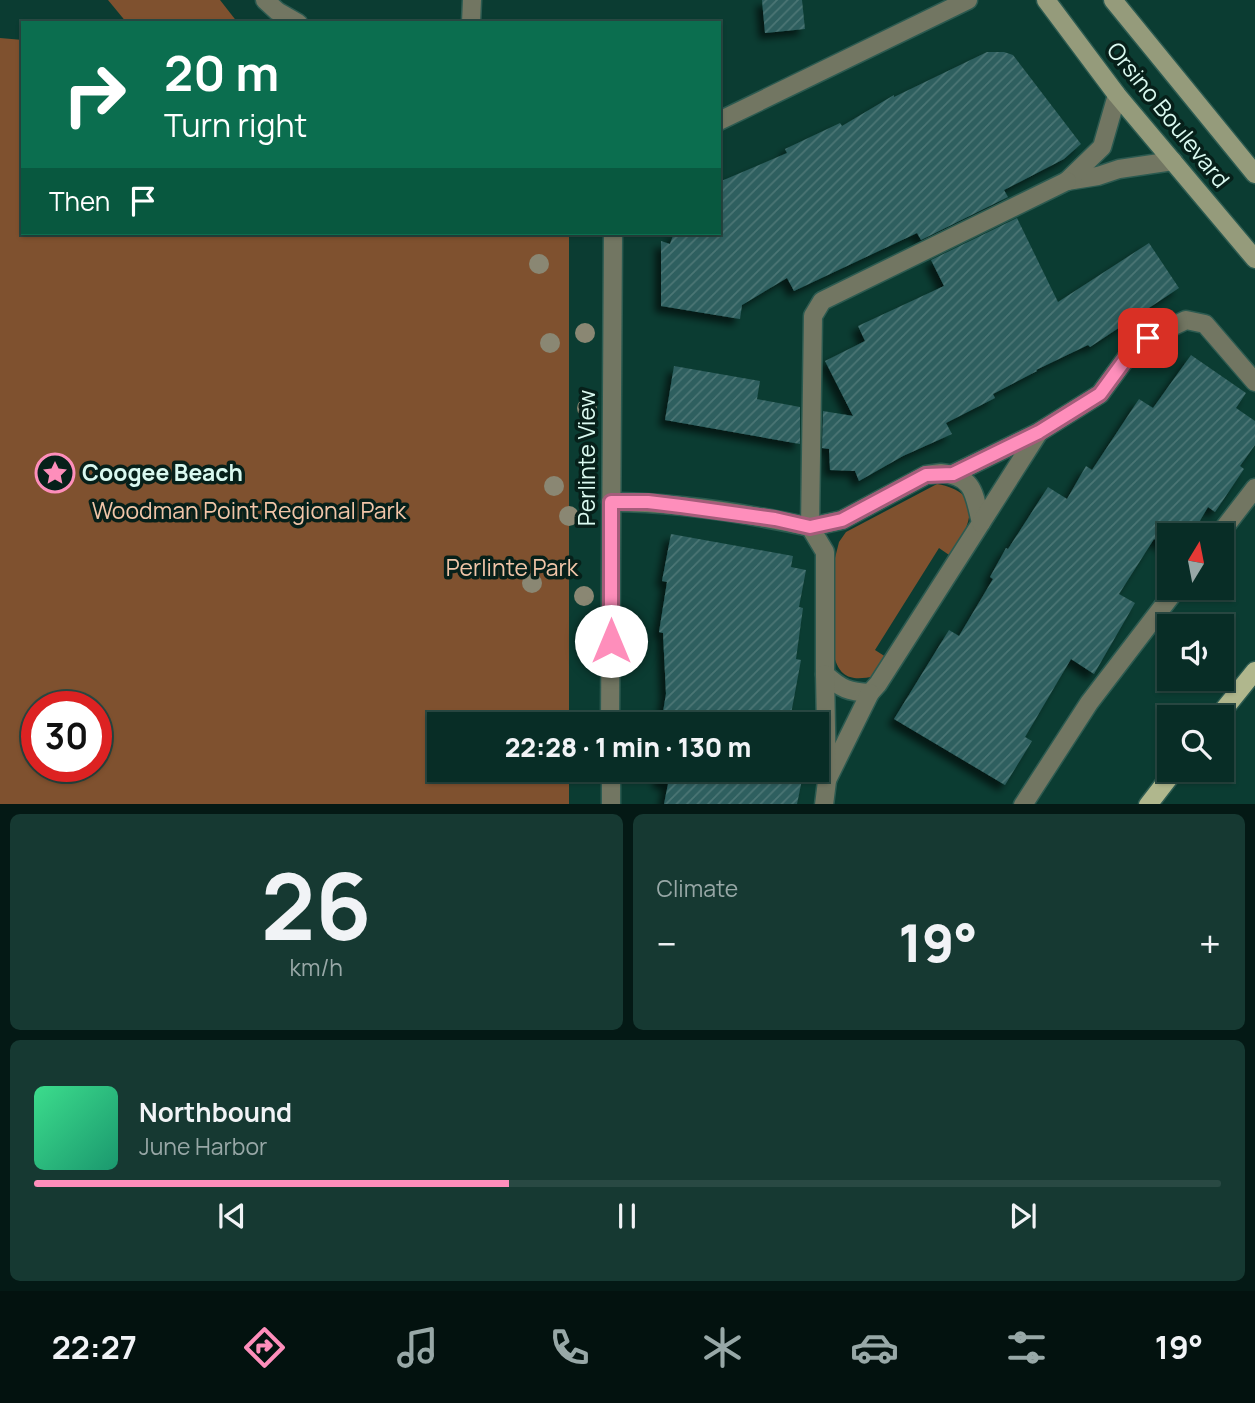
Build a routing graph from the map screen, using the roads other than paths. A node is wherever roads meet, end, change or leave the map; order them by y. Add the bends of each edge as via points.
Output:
1 (265, 0) edge
2 (472, 0) edge
3 (968, 0) edge
4 (1046, 0) edge
5 (1113, 0) edge
6 (294, 21) edge
7 (471, 21) edge
8 (1117, 95) junction
9 (721, 120) edge
10 (1173, 161) junction
11 (1255, 174) edge
12 (1067, 181) junction
13 (613, 235) edge
14 (1255, 259) edge
15 (1255, 382) edge
16 (1039, 432) junction
17 (953, 474) junction
18 (1255, 488) edge
19 (611, 502) junction
20 (981, 523) junction
21 (1228, 523) edge
22 (810, 527) junction
23 (1168, 600) edge
24 (1255, 671) edge
25 (825, 674) junction
26 (870, 693) junction
27 (1228, 705) edge
28 (610, 712) edge
29 (826, 712) edge
30 (829, 777) edge
31 (611, 782) edge
32 (827, 782) edge
33 (1165, 782) edge
34 (611, 804) edge
35 (824, 804) edge
36 (1023, 804) edge
37 (1148, 804) edge

1 - 6 street
2 - 7 street
3 - 9 street
4 - 8 main road, Orsino Boulevard
5 - 11 main road, Orsino Boulevard
8 - 10 main road, Orsino Boulevard
8 - 12 street via 1102,147
10 - 12 street
10 - 14 main road, Orsino Boulevard
12 - 22 street via 822,301 813,316
13 - 19 street, Perlinte View
15 - 16 street via 1205,324 1186,320 1148,338 1130,353 1100,394
16 - 17 street
16 - 20 street
17 - 20 street via 965,479 974,494
17 - 22 street via 926,475 842,520
18 - 21 street
19 - 22 street via 670,505
19 - 28 street, Perlinte View
20 - 26 street
22 - 25 street via 825,552
23 - 36 street via 1089,703
24 - 27 main road
25 - 26 street via 850,692
25 - 29 street
26 - 30 street
31 - 34 street
32 - 35 street
33 - 37 main road

